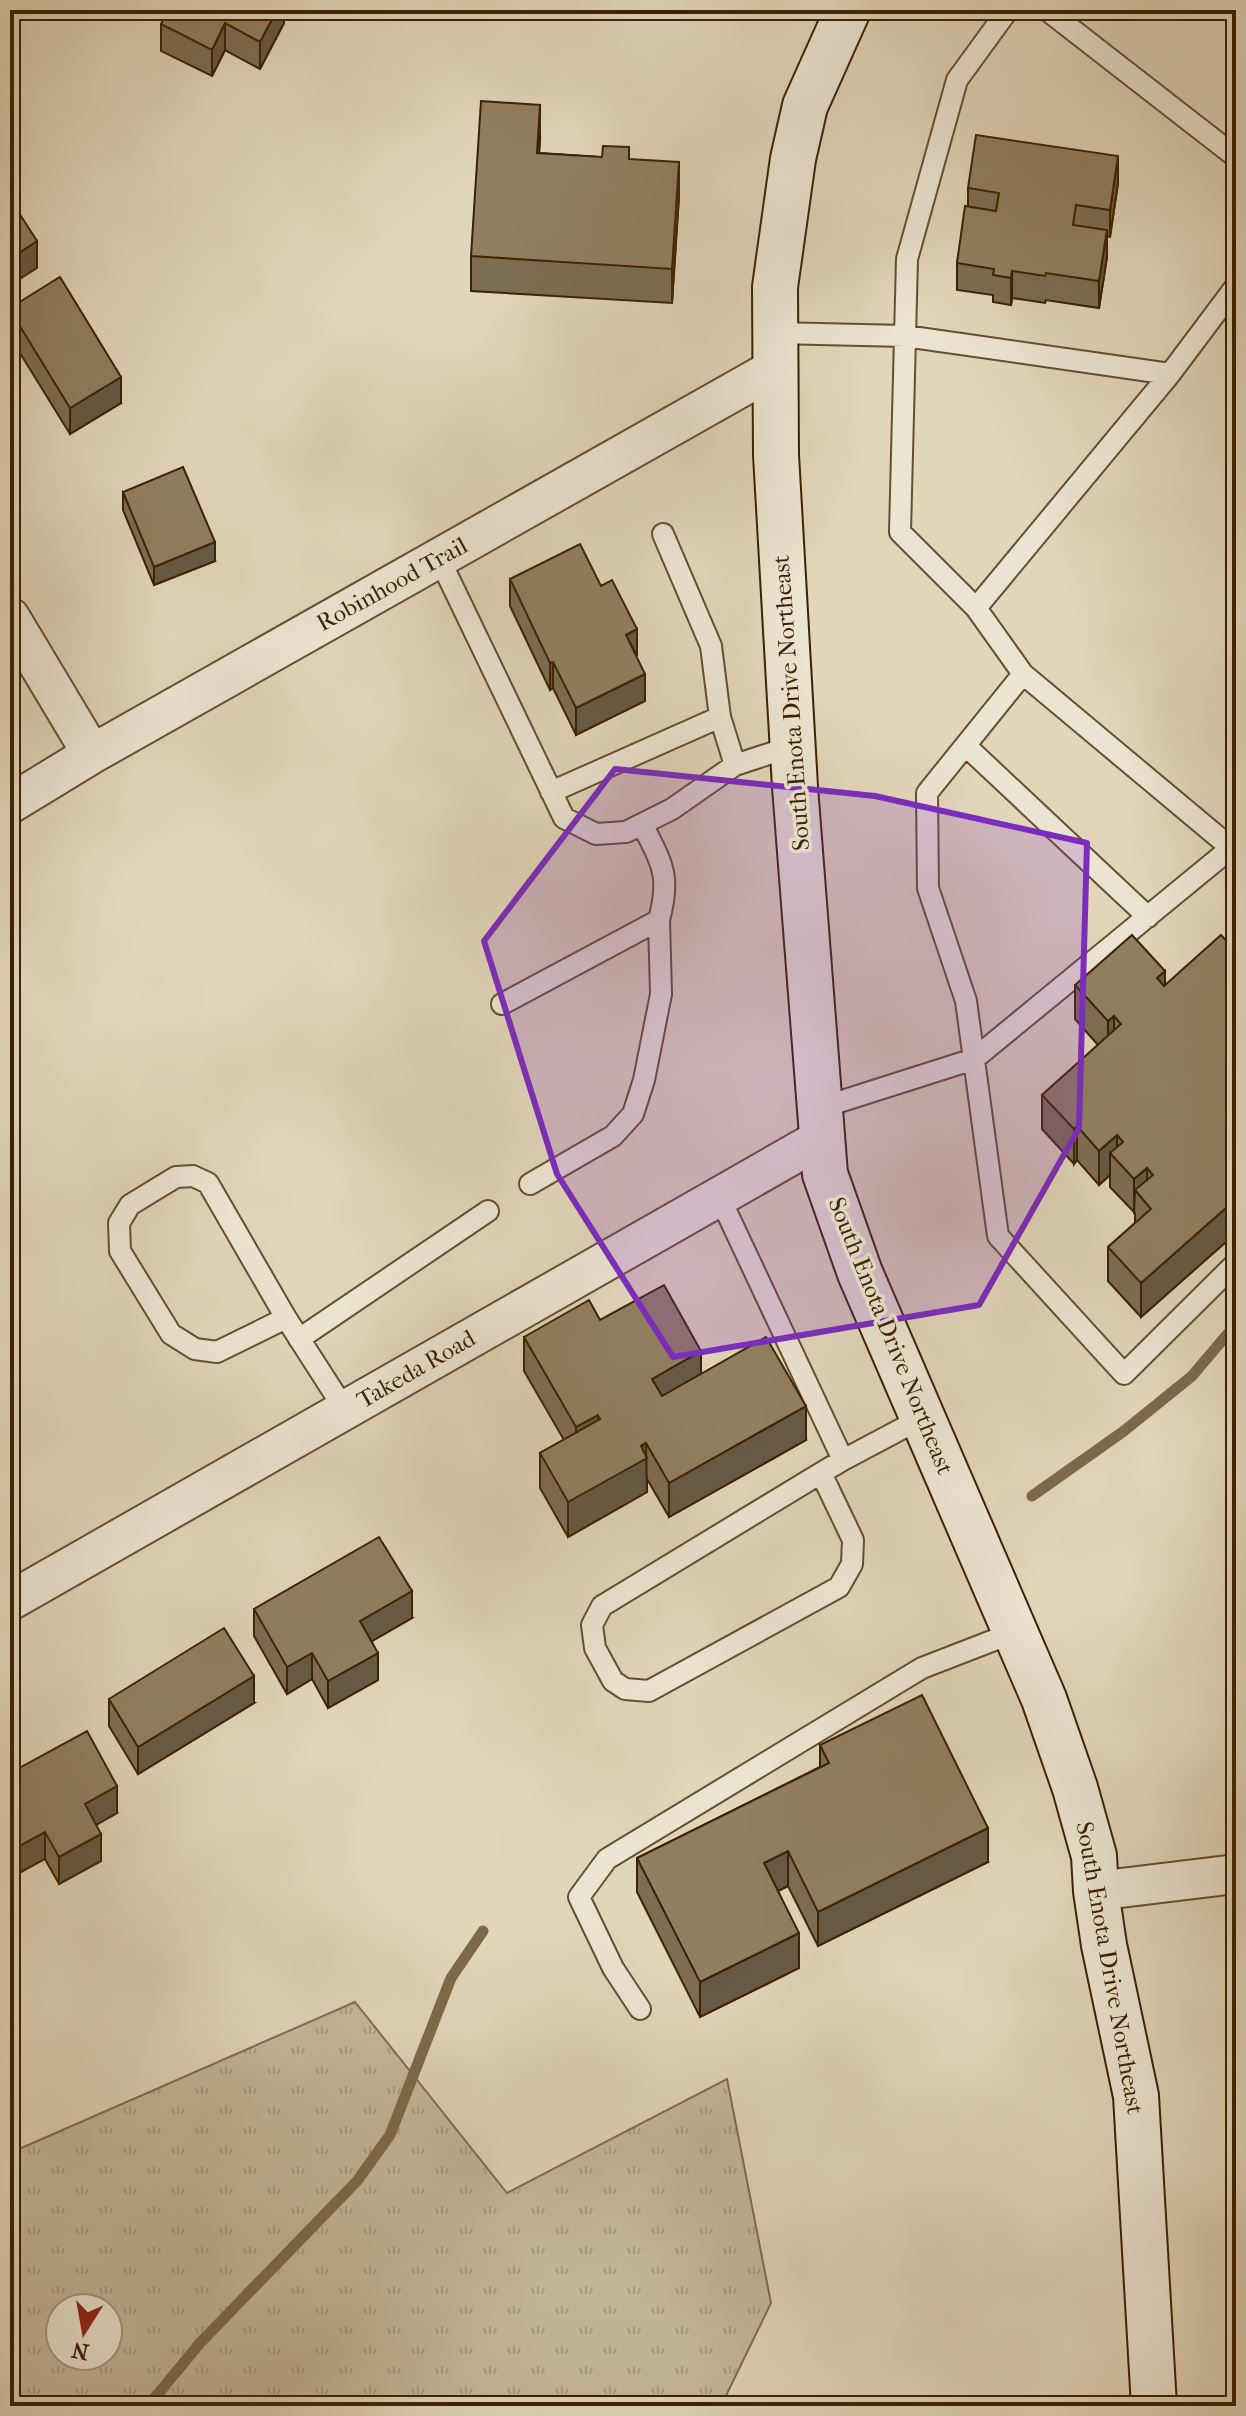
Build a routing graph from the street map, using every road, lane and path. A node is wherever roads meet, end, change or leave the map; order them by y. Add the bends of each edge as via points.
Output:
1 (848, 10) edge
2 (1008, 10) edge
3 (1047, 10) edge
4 (1231, 10) edge
5 (1236, 14) edge
6 (1236, 157) edge
7 (1236, 286) edge
8 (905, 336) junction
9 (776, 350) junction
10 (1170, 374) junction
11 (663, 534) dead end
12 (439, 558) junction
13 (976, 608) junction
14 (10, 617) edge
15 (1023, 674) junction
16 (720, 717) junction
17 (793, 746) junction
18 (966, 746) junction
19 (92, 754) junction
20 (735, 765) junction
21 (551, 792) junction
22 (10, 804) edge
23 (642, 824) junction
24 (1235, 848) edge
25 (1148, 917) junction
26 (659, 920) junction
27 (502, 1004) dead end
28 (974, 1059) junction
29 (821, 1123) junction
30 (530, 1184) dead end
31 (719, 1196) junction
32 (488, 1211) dead end
33 (1236, 1263) edge
34 (286, 1318) junction
35 (299, 1339) junction
36 (345, 1410) junction
37 (922, 1418) junction
38 (843, 1460) junction
39 (821, 1473) junction
40 (10, 1601) edge
41 (1015, 1632) junction
42 (1236, 1874) edge
43 (1096, 1891) junction
44 (640, 2009) dead end
45 (1154, 2406) edge

1 - 9 main road, South Enota Drive Northeast via 805,106 793,159 775,287
2 - 8 lane via 957,80 907,259
3 - 6 lane
4 - 5 lane
7 - 10 lane
8 - 9 lane
8 - 10 lane
8 - 13 lane via 900,532
9 - 12 street, Robinhood Trail
9 - 17 main road, South Enota Drive Northeast via 776,455
10 - 13 lane
11 - 16 lane via 711,646
12 - 19 street, Robinhood Trail
12 - 21 lane
13 - 15 lane
14 - 19 street
15 - 18 lane
15 - 24 lane
16 - 20 lane
16 - 21 lane
17 - 20 lane
17 - 29 main road, South Enota Drive Northeast
18 - 25 lane
18 - 28 lane via 927,793 928,888 966,1001
19 - 22 street, Robinhood Trail
20 - 23 lane
21 - 23 lane via 564,818 596,834 626,832
23 - 26 lane via 662,864 667,892
24 - 25 lane
25 - 28 lane
26 - 27 lane
26 - 30 lane via 661,994 633,1114 613,1136
28 - 29 lane
28 - 33 lane via 998,1236 1124,1374
29 - 31 street, Takeda Road
29 - 37 main road, South Enota Drive Northeast via 825,1174 860,1273
31 - 36 street, Takeda Road
31 - 38 lane
32 - 35 lane
34 - 34 lane via 208,1183 193,1176 176,1177 130,1205 119,1223 120,1251 171,1334 195,1349 217,1352
34 - 35 lane
35 - 36 lane
36 - 40 street, Takeda Road
37 - 38 lane
37 - 41 main road, South Enota Drive Northeast
38 - 39 lane
39 - 39 lane via 602,1606 592,1625 595,1648 613,1681 625,1689 649,1691 839,1587 852,1564 853,1540
41 - 43 main road, South Enota Drive Northeast via 1075,1788 1094,1856
41 - 44 lane via 922,1668 607,1859 579,1897 613,1968
42 - 43 street
43 - 45 main road, South Enota Drive Northeast via 1136,2096

